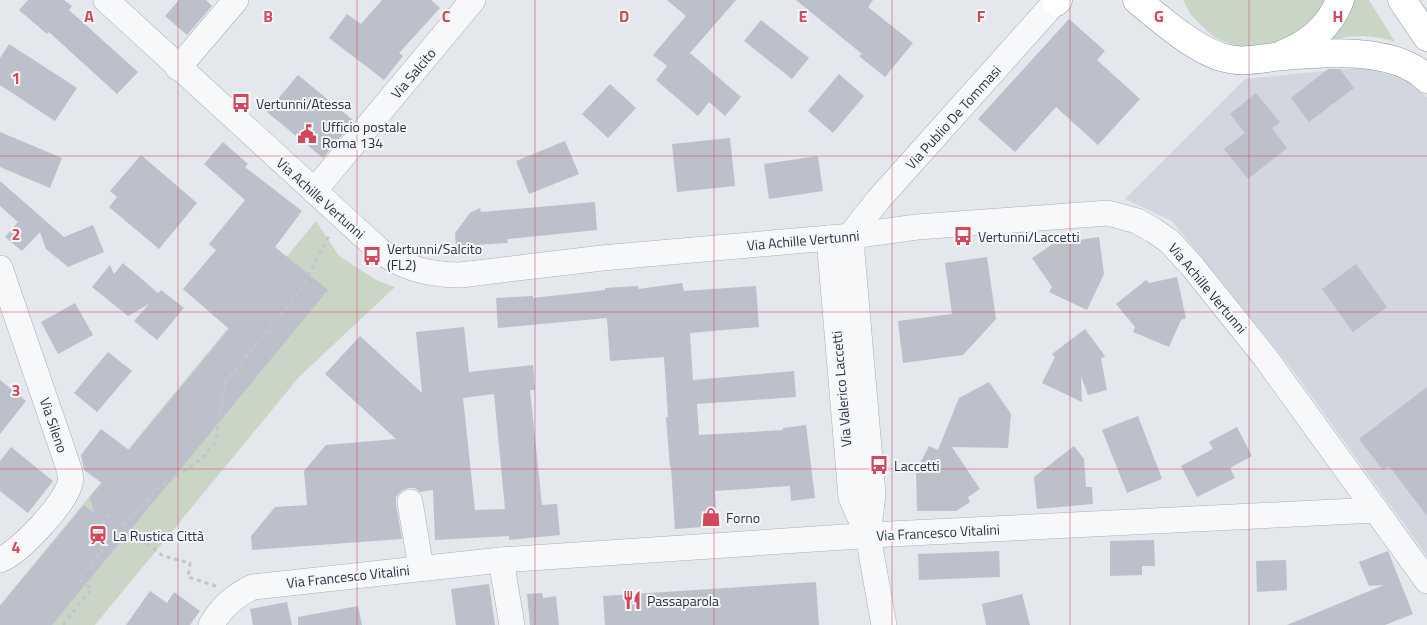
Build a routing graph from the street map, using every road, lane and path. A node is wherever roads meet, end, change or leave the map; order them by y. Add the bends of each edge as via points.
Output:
1 (106, 0) edge
2 (236, 0) edge
3 (473, 0) edge
4 (1137, 0) edge
5 (1166, 0) edge
6 (1340, 0) edge
7 (1402, 0) edge
8 (1057, 1) edge
9 (1427, 37) edge
10 (1205, 49) junction
11 (1274, 57) junction
12 (178, 68) junction
13 (1427, 79) edge
14 (314, 191) junction
15 (341, 215) junction
16 (840, 237) junction
17 (0, 268) edge
18 (410, 502) dead end
19 (1376, 510) junction
20 (110, 515) dead end
21 (124, 525) junction
22 (115, 535) junction
23 (868, 536) junction
24 (0, 560) edge
25 (501, 560) junction
26 (421, 568) junction
27 (1427, 581) edge
28 (224, 588) dead end
29 (63, 625) edge
30 (211, 625) edge
31 (512, 625) edge
32 (884, 625) edge

1 - 12 street, Via Achille Vertunni
2 - 12 street
3 - 14 street, Via Salcito
4 - 10 highway via 1181,35
5 - 10 highway via 1180,22
6 - 11 highway via 1332,17 1317,34 1299,47
7 - 9 highway
8 - 16 street, Via Publio De Tommasi via 859,223
10 - 11 highway via 1227,59
11 - 13 highway via 1378,56 1402,62
12 - 14 street, Via Achille Vertunni
14 - 15 street, Via Achille Vertunni
15 - 16 street, Via Achille Vertunni via 398,264 447,275
15 - 21 path via 300,291 226,381 215,443 200,460 156,490
16 - 19 street, Via Achille Vertunni via 917,227 1098,214 1119,215 1145,225 1169,241 1192,266 1265,357
16 - 23 street, Via Valerico Laccetti
17 - 24 street, Via Sileno via 71,478 61,500 38,528 12,554
18 - 26 street
19 - 23 street, Via Francesco Vitalini
19 - 27 street, Via Achille Vertunni
20 - 22 path via 102,525
21 - 22 path
21 - 28 path via 163,556 190,563 188,577
22 - 29 path via 80,579 91,589
23 - 25 street, Via Francesco Vitalini
23 - 32 street, Via Valerico Laccetti
25 - 26 street, Via Francesco Vitalini
25 - 31 street
26 - 30 street, Via Francesco Vitalini via 253,588 233,599

